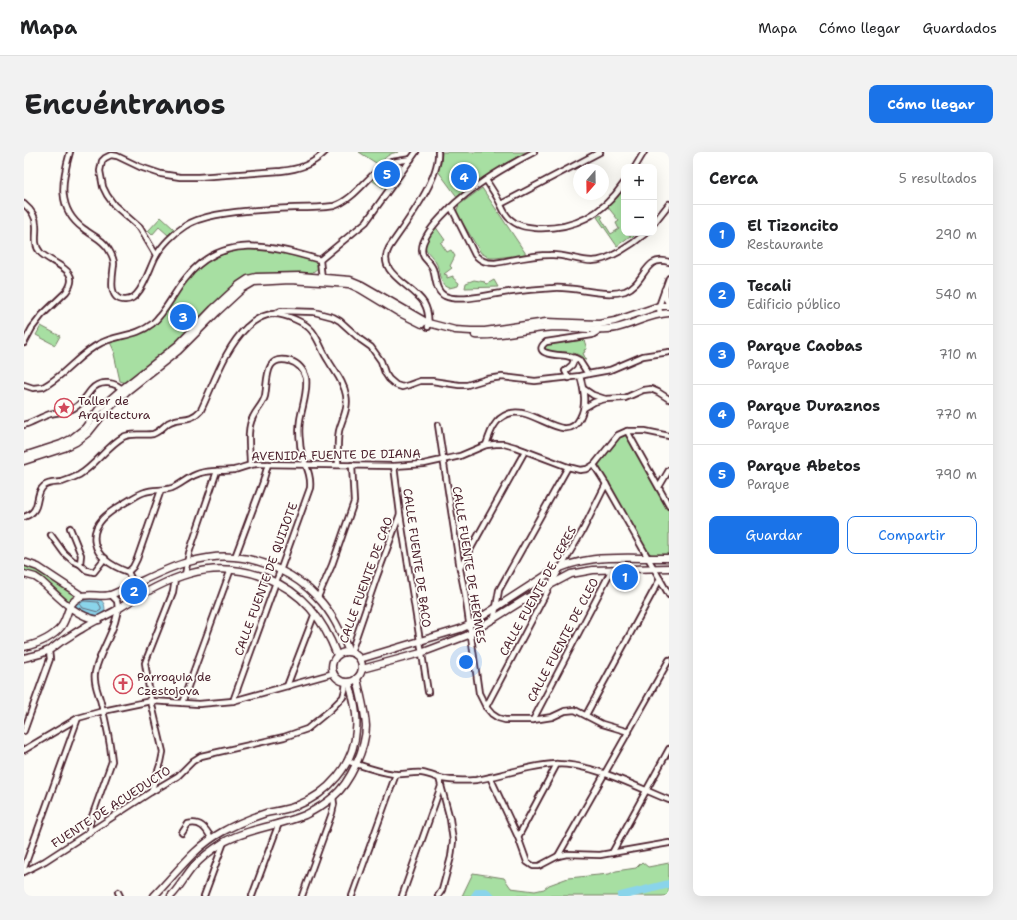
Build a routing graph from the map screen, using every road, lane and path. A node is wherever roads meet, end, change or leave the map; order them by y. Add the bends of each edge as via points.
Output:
1 (70, 152) edge
2 (326, 152) edge
3 (416, 152) edge
4 (438, 152) edge
5 (534, 152) edge
6 (600, 152) edge
7 (644, 152) edge
8 (411, 159) junction
9 (392, 162) junction
10 (638, 164) edge
11 (403, 169) junction
12 (486, 180) junction
13 (621, 188) edge
14 (24, 204) edge
15 (501, 204) junction
16 (669, 204) edge
17 (451, 207) junction
18 (657, 219) edge
19 (641, 236) edge
20 (156, 255) junction
21 (320, 260) junction
22 (669, 262) edge
23 (669, 278) edge
24 (322, 280) junction
25 (664, 290) junction
26 (669, 303) edge
27 (659, 306) junction
28 (669, 306) edge
29 (669, 313) edge
30 (274, 314) junction
31 (660, 314) junction
32 (428, 325) junction
33 (599, 327) junction
34 (24, 344) edge
35 (669, 352) edge
36 (575, 358) junction
37 (588, 374) junction
38 (580, 376) junction
39 (569, 378) junction
40 (24, 385) edge
41 (584, 389) junction
42 (124, 390) junction
43 (605, 399) junction
44 (669, 399) edge
45 (584, 408) junction
46 (24, 424) edge
47 (438, 425) dead end
48 (627, 431) junction
49 (669, 436) edge
50 (486, 445) junction
51 (525, 451) junction
52 (24, 456) edge
53 (24, 461) edge
54 (443, 461) junction
55 (250, 464) junction
56 (268, 464) junction
57 (306, 464) junction
58 (338, 464) junction
59 (352, 465) junction
60 (594, 465) junction
61 (394, 466) junction
62 (568, 467) junction
63 (669, 470) edge
64 (217, 471) junction
65 (606, 484) junction
66 (659, 487) junction
67 (161, 490) junction
68 (669, 506) edge
69 (400, 514) junction
70 (24, 517) edge
71 (70, 528) dead end
72 (51, 535) dead end
73 (235, 557) junction
74 (105, 558) junction
75 (648, 558) junction
76 (669, 558) edge
77 (24, 562) edge
78 (187, 562) junction
79 (80, 564) junction
80 (563, 566) junction
81 (654, 568) junction
82 (669, 568) edge
83 (232, 569) junction
84 (460, 569) junction
85 (281, 570) junction
86 (612, 570) junction
87 (128, 572) junction
88 (24, 574) edge
89 (185, 575) junction
90 (175, 579) junction
91 (660, 579) junction
92 (276, 582) junction
93 (134, 584) junction
94 (551, 584) junction
95 (111, 595) junction
96 (669, 595) edge
97 (82, 596) junction
98 (318, 597) junction
99 (70, 606) junction
100 (495, 607) junction
101 (118, 608) junction
102 (315, 613) junction
103 (494, 619) junction
104 (99, 620) junction
105 (469, 625) junction
106 (470, 634) junction
107 (419, 640) junction
108 (24, 647) edge
109 (49, 651) junction
110 (350, 652) junction
111 (421, 653) junction
112 (338, 655) junction
113 (24, 658) edge
114 (360, 659) junction
115 (669, 660) edge
116 (362, 669) junction
117 (334, 673) junction
118 (357, 678) junction
119 (348, 682) junction
120 (287, 686) junction
121 (428, 692) dead end
122 (151, 701) junction
123 (233, 701) junction
124 (182, 703) junction
125 (486, 707) junction
126 (103, 711) junction
127 (586, 715) junction
128 (78, 718) junction
129 (533, 720) junction
130 (24, 731) edge
131 (629, 732) junction
132 (669, 749) edge
133 (24, 750) edge
134 (347, 761) junction
135 (356, 764) junction
136 (557, 764) junction
137 (396, 774) junction
138 (604, 774) junction
139 (490, 777) junction
140 (439, 778) junction
141 (441, 786) junction
142 (646, 790) junction
143 (151, 792) junction
144 (333, 798) junction
145 (669, 800) edge
146 (279, 823) junction
147 (232, 826) junction
148 (89, 833) junction
149 (182, 833) dead end
150 (214, 836) junction
151 (237, 836) junction
152 (518, 837) junction
153 (224, 842) junction
154 (669, 843) edge
155 (612, 853) junction
156 (558, 856) junction
157 (24, 868) edge
158 (24, 872) edge
159 (154, 896) edge
160 (171, 896) edge
161 (204, 896) edge
162 (252, 896) edge
163 (302, 896) edge
164 (352, 896) edge
165 (402, 896) edge
166 (438, 896) edge

1 - 20 street via 63,178 65,202 78,224 108,248 114,263 112,288 119,299 125,301 136,295
2 - 20 street via 316,161 294,169 193,177 161,174 118,156 104,158 100,164 100,171 105,192 114,205 140,228
3 - 8 street
4 - 32 street via 437,165 429,187 389,248 386,257 389,270 423,302
5 - 12 street
6 - 15 street
7 - 10 street
8 - 9 street
8 - 11 street
9 - 11 street
9 - 20 street via 381,167 356,193 337,205 241,211 210,216 182,227
11 - 21 street via 366,222
12 - 15 street
12 - 17 street
13 - 15 street via 603,207 586,219 565,227 525,227 510,219
14 - 34 street via 36,222 38,249 43,255 67,269 71,281 66,292 37,321
16 - 18 street
17 - 19 street via 475,255 487,263 548,255 601,260
17 - 22 street via 436,221 425,238 422,250 433,270 440,292 450,297 478,298 554,288 618,293 634,286 652,263 660,260
21 - 24 street
21 - 40 street via 283,250 257,247 215,253 204,260 182,282 159,317 147,328 94,347 43,387 33,388
23 - 25 street
24 - 32 main road via 356,287 398,312
24 - 42 main road via 254,282 242,288 204,321 178,351
25 - 26 main road
25 - 27 street
27 - 28 main road
27 - 31 street
27 - 33 main road
29 - 31 main road
30 - 39 street via 281,310 289,310 333,317 371,347 389,379 402,387 420,381 467,385 502,377 535,381
30 - 58 street via 292,318 311,330 342,384 347,403 339,432
30 - 70 street via 254,321 237,338 201,410 196,415 168,423 153,434 124,436 80,474 43,486 35,510 31,515
31 - 33 main road via 617,328
32 - 33 main road via 454,333 486,336 547,328
33 - 36 street via 592,335 543,344 542,349 548,355
35 - 37 street via 643,356 610,370
36 - 37 street via 580,360
36 - 39 street via 565,371
37 - 38 street
38 - 39 street
38 - 41 street
41 - 43 street
41 - 45 street
42 - 46 street via 111,383 98,385 76,407
42 - 52 main road via 99,409 71,439
42 - 53 main road via 89,432 76,442
43 - 44 street via 625,398 651,389
43 - 45 street
45 - 50 street via 578,424 565,429 521,413 502,416 492,429
47 - 54 street, CALLE FUENTE DE HERMES
48 - 49 street via 645,431
48 - 60 street via 618,435
48 - 66 street
50 - 51 street, AVENIDA FUENTE DE DIANA via 504,444
50 - 54 street, AVENIDA FUENTE DE DIANA
51 - 62 street, AVENIDA FUENTE DE DIANA
51 - 84 street
54 - 61 street, AVENIDA FUENTE DE DIANA
54 - 84 street, CALLE FUENTE DE HERMES
55 - 56 street, AVENIDA FUENTE DE DIANA
55 - 57 street, CALLE FUENTE DE QUIJOTE via 249,429 265,396 269,369 280,360 298,365 306,379 300,422 300,450
55 - 64 street, AVENIDA FUENTE DE DIANA via 238,469
56 - 57 street, AVENIDA FUENTE DE DIANA
56 - 73 street
57 - 58 street, AVENIDA FUENTE DE DIANA
57 - 85 street, CALLE FUENTE DE QUIJOTE via 311,480 310,488
58 - 59 street, AVENIDA FUENTE DE DIANA
59 - 61 street, AVENIDA FUENTE DE DIANA
59 - 98 street via 354,502
60 - 62 street, AVENIDA FUENTE DE DIANA via 580,470
60 - 65 street
61 - 69 street, CALLE FUENTE DE BACO
62 - 100 street via 499,590
63 - 66 street
64 - 67 street, AVENIDA FUENTE DE DIANA via 196,474 176,486
64 - 78 street
65 - 75 street
65 - 80 street, CALLE FUENTE DE CERES
66 - 68 street
67 - 74 street, AVENIDA FUENTE DE DIANA via 142,492 100,522 96,528 95,544
67 - 87 street via 137,559
69 - 107 street, CALLE FUENTE DE BACO
69 - 110 street, CALLE FUENTE DE CAO
71 - 79 street via 81,555
72 - 79 street via 64,554
73 - 78 main road via 205,558
73 - 85 main road
74 - 79 street via 94,572 86,570
74 - 87 street, AVENIDA FUENTE DE DIANA via 117,568
75 - 76 main road
75 - 80 main road via 597,558 575,561
75 - 81 street
77 - 97 main road via 38,567
78 - 89 street
78 - 93 main road
80 - 94 street, CALLE FUENTE DE CERES
80 - 100 main road
81 - 82 main road
81 - 86 main road
81 - 91 street
83 - 89 main road via 199,570
83 - 92 main road
83 - 124 street
84 - 105 street, CALLE FUENTE DE HERMES
85 - 92 street, CALLE FUENTE DE QUIJOTE
85 - 98 main road
86 - 94 main road via 571,574
86 - 129 street, CALLE FUENTE DE CLEO
87 - 93 street
88 - 99 main road via 41,581
89 - 90 main road
90 - 101 main road via 140,594
90 - 122 street via 173,592 145,663
91 - 96 street
91 - 127 street
92 - 102 main road via 296,594
92 - 123 street, CALLE FUENTE DE QUIJOTE
93 - 95 main road
94 - 103 main road
94 - 125 street, CALLE FUENTE DE CERES
95 - 97 main road
95 - 101 street via 117,601
97 - 99 main road
98 - 110 main road via 334,620
99 - 104 main road via 84,616
99 - 108 main road via 61,626 54,634
100 - 103 street
100 - 105 main road
101 - 104 main road
101 - 126 street via 95,673
102 - 112 main road
102 - 120 street
103 - 106 main road
104 - 109 main road
105 - 106 street, CALLE FUENTE DE HERMES
105 - 107 main road
106 - 111 main road
106 - 125 street, CALLE FUENTE DE HERMES via 479,693
107 - 111 street, CALLE FUENTE DE BACO
107 - 114 main road
109 - 113 main road
109 - 130 street via 50,658
110 - 112 main road
110 - 114 main road
111 - 116 main road
111 - 121 street, CALLE FUENTE DE BACO
112 - 117 main road via 332,665
114 - 116 main road
115 - 131 street
116 - 118 main road
117 - 119 main road via 339,679
117 - 120 street
118 - 119 main road
118 - 135 main road via 366,727
119 - 134 main road via 355,708 356,728 353,747
119 - 143 street, FUENTE DE ACUEDUCTO via 343,696 306,729 284,737 201,756 178,776
120 - 123 street
122 - 124 street
122 - 126 street
122 - 143 street via 163,752
123 - 124 street
125 - 129 street, CALLE FUENTE DE HERMES via 492,714 505,720
126 - 128 street
126 - 148 street via 112,761 90,822
127 - 129 street, CALLE FUENTE DE HERMES via 571,710
127 - 131 street, CALLE FUENTE DE HERMES via 602,724
128 - 133 street
128 - 157 street
131 - 138 street
132 - 142 street
134 - 135 street
134 - 147 main road via 329,786 311,799
135 - 137 street
135 - 144 main road
136 - 138 street
136 - 139 street
136 - 152 street
137 - 140 street via 420,773
137 - 164 street
138 - 142 street
138 - 156 street
139 - 140 street via 464,781
139 - 152 street
140 - 141 street
141 - 165 street
141 - 166 street via 453,841 442,890
142 - 145 street
142 - 155 street
143 - 148 street, FUENTE DE ACUEDUCTO
144 - 146 main road via 304,815
144 - 163 street via 332,813
146 - 151 main road
146 - 162 street
147 - 150 main road
147 - 151 main road via 231,832
148 - 158 street, FUENTE DE ACUEDUCTO
149 - 150 street via 188,824 198,824
150 - 153 main road via 222,837
150 - 159 main road via 187,859
151 - 153 main road
152 - 156 street via 527,862 533,866 539,866
153 - 160 main road via 193,867
153 - 161 street
154 - 155 street
155 - 156 street

